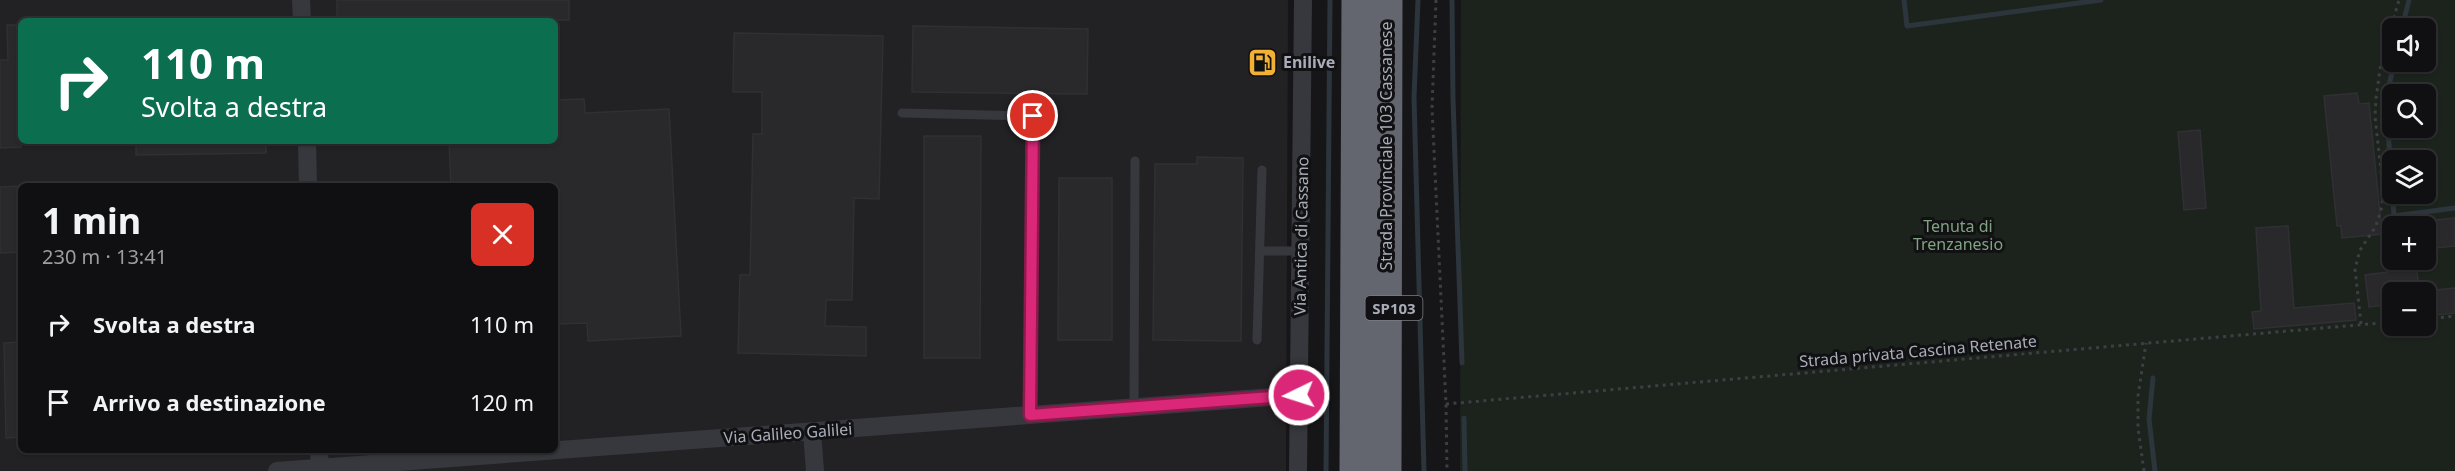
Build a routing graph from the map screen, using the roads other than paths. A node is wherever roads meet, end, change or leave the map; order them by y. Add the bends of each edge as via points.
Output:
1 (301, 0) edge
2 (1303, 0) edge
3 (1358, 0) edge
4 (1386, 0) edge
5 (302, 18) edge
6 (902, 113) dead end
7 (307, 144) edge
8 (1386, 145) junction
9 (1135, 161) dead end
10 (1262, 170) dead end
11 (308, 183) edge
12 (1357, 194) junction
13 (1260, 251) junction
14 (1301, 251) junction
15 (1257, 339) dead end
16 (1299, 395) junction
17 (1134, 407) junction
18 (1030, 415) junction
19 (812, 431) junction
20 (558, 451) edge
21 (319, 453) edge
22 (534, 453) edge
23 (320, 470) edge
24 (277, 471) edge
25 (815, 471) edge
26 (1298, 471) edge
27 (1341, 471) edge
28 (1356, 471) edge
29 (1385, 471) edge
30 (1400, 471) edge

1 - 5 street
2 - 14 street, Via Antica di Cassano
3 - 12 highway, Strada Provinciale 103 Cassanese / SP103
4 - 8 highway, Strada Provinciale 103 Cassanese / SP103
6 - 18 lane via 1033,116
7 - 11 street
8 - 29 highway, Strada Provinciale 103 Cassanese / SP103
8 - 30 highway, SP103
9 - 17 lane
10 - 13 lane
12 - 27 highway, SP103 via 1345,319
12 - 28 highway, Strada Provinciale 103 Cassanese / SP103
13 - 14 lane
13 - 15 lane
14 - 16 street, Via Antica di Cassano
16 - 17 street, Via Galileo Galilei
16 - 26 street, Via Antica di Cassano
17 - 18 street, Via Galileo Galilei
18 - 19 street, Via Galileo Galilei
19 - 20 street, Via Galileo Galilei
19 - 25 street
21 - 23 street
22 - 23 street, Via Galileo Galilei
23 - 24 street, Via Galileo Galilei

